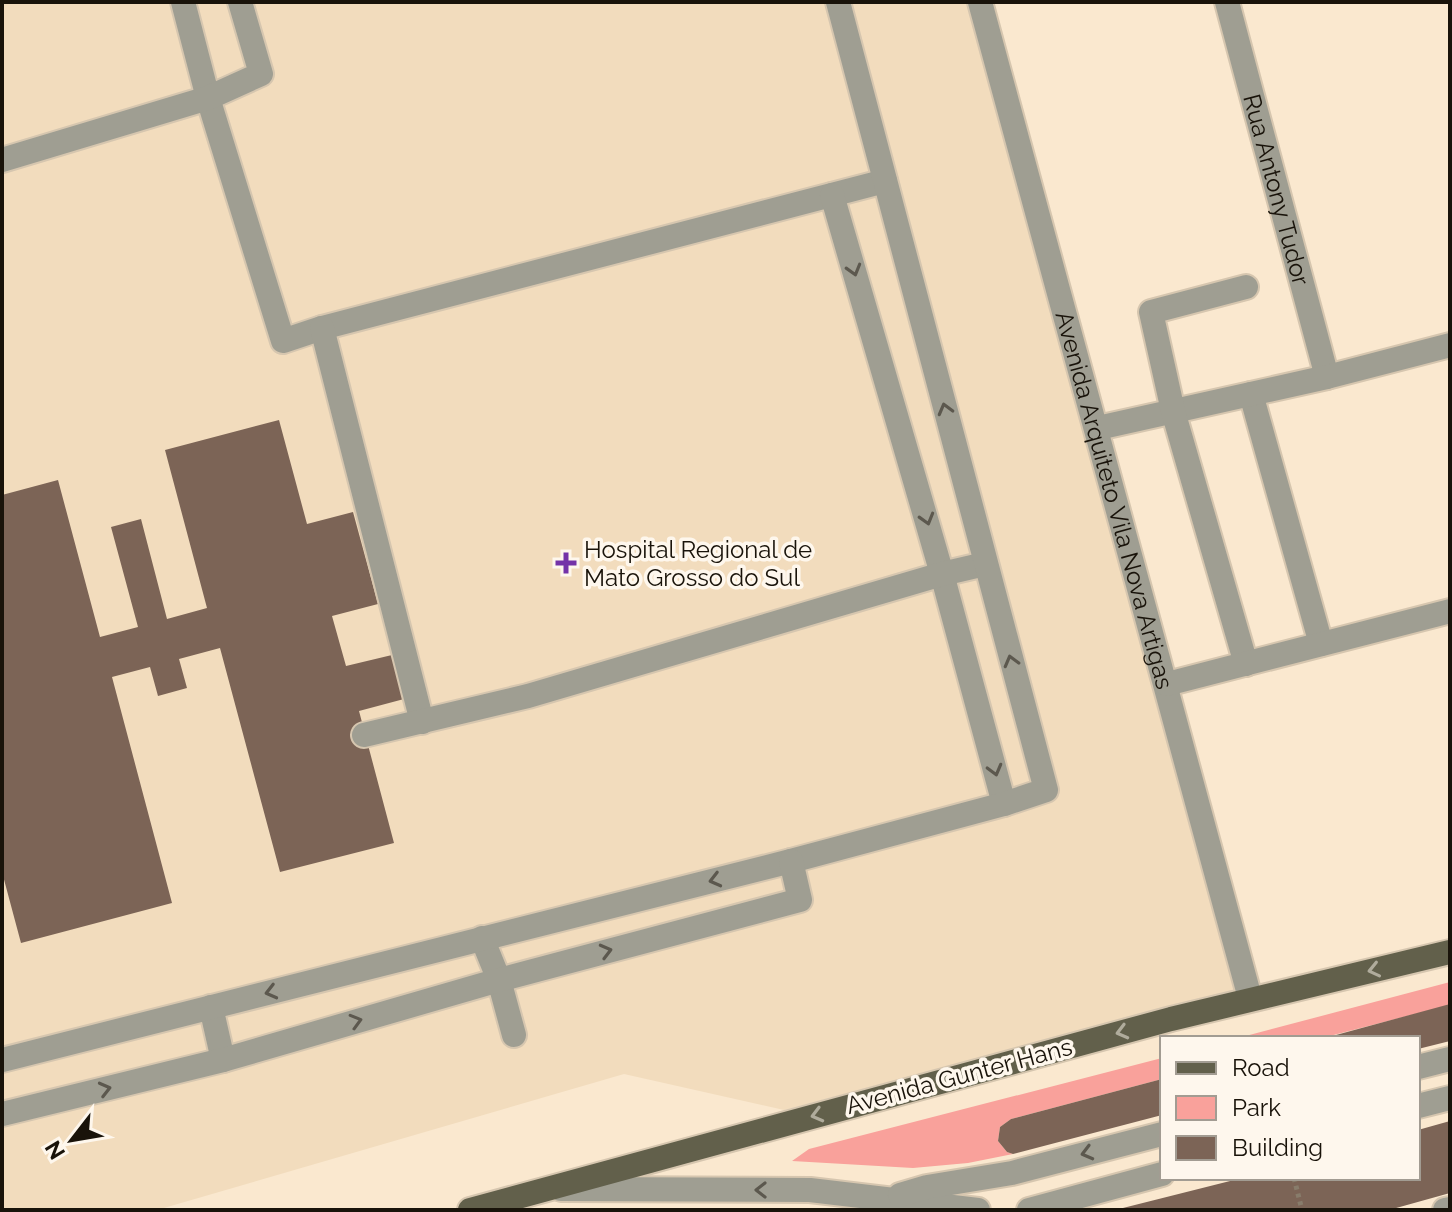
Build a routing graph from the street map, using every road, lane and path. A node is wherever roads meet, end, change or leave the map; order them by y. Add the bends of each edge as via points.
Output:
1 (183, 2) edge
2 (240, 2) edge
3 (838, 2) edge
4 (980, 2) edge
5 (1227, 2) edge
6 (208, 98) junction
7 (2, 160) edge
8 (885, 181) junction
9 (832, 195) junction
10 (1246, 287) dead end
11 (322, 328) junction
12 (1450, 345) edge
13 (1327, 377) junction
14 (1251, 394) junction
15 (1173, 411) junction
16 (1098, 428) junction
17 (985, 564) junction
18 (942, 574) junction
19 (1450, 611) edge
20 (1321, 644) junction
21 (1246, 664) junction
22 (1167, 684) junction
23 (422, 722) junction
24 (364, 735) dead end
25 (1004, 804) junction
26 (791, 861) junction
27 (482, 938) junction
28 (1450, 952) edge
29 (499, 980) junction
30 (1250, 998) junction
31 (211, 1007) junction
32 (514, 1035) dead end
33 (1450, 1059) edge
34 (2, 1060) edge
35 (223, 1060) junction
36 (1420, 1066) edge
37 (1450, 1098) edge
38 (1420, 1106) edge
39 (2, 1114) edge
40 (1160, 1135) edge
41 (1160, 1175) edge
42 (1294, 1180) edge
43 (549, 1189) junction
44 (889, 1198) junction
45 (470, 1210) edge
46 (978, 1210) edge
47 (1029, 1210) edge
48 (1302, 1210) edge

1 - 6 street
2 - 6 street via 261,74
3 - 8 street
4 - 16 street, Avenida Arquiteto Vila Nova Artigas
5 - 13 street, Rua Antony Tudor
6 - 7 street
6 - 11 street via 283,341
8 - 9 street
17 -> 8 street
9 - 11 street
9 -> 18 street
10 - 15 street via 1151,312
11 - 23 street
12 - 13 street
13 - 14 street
14 - 15 street
14 - 20 street
15 - 16 street
15 - 21 street
16 - 22 street, Avenida Arquiteto Vila Nova Artigas
17 - 18 street
25 -> 17 street via 1046,790
18 - 23 street via 528,696
18 -> 25 street
19 - 20 street
20 - 21 street
21 - 22 street
22 - 30 street, Avenida Arquiteto Vila Nova Artigas
23 - 24 street
25 - 26 street
26 -> 27 street
29 -> 26 street via 800,900
27 - 29 street
27 -> 31 street
28 -> 30 main road, Avenida Gunter Hans
29 - 32 street
35 -> 29 street
30 -> 43 main road, Avenida Gunter Hans
31 - 34 street
31 - 35 street
33 - 36 street
39 -> 35 street
37 - 38 street
40 -> 44 street
41 - 47 street
42 - 48 path
44 -> 43 street via 810,1190
43 - 45 main road, Avenida Gunter Hans
44 - 46 street

